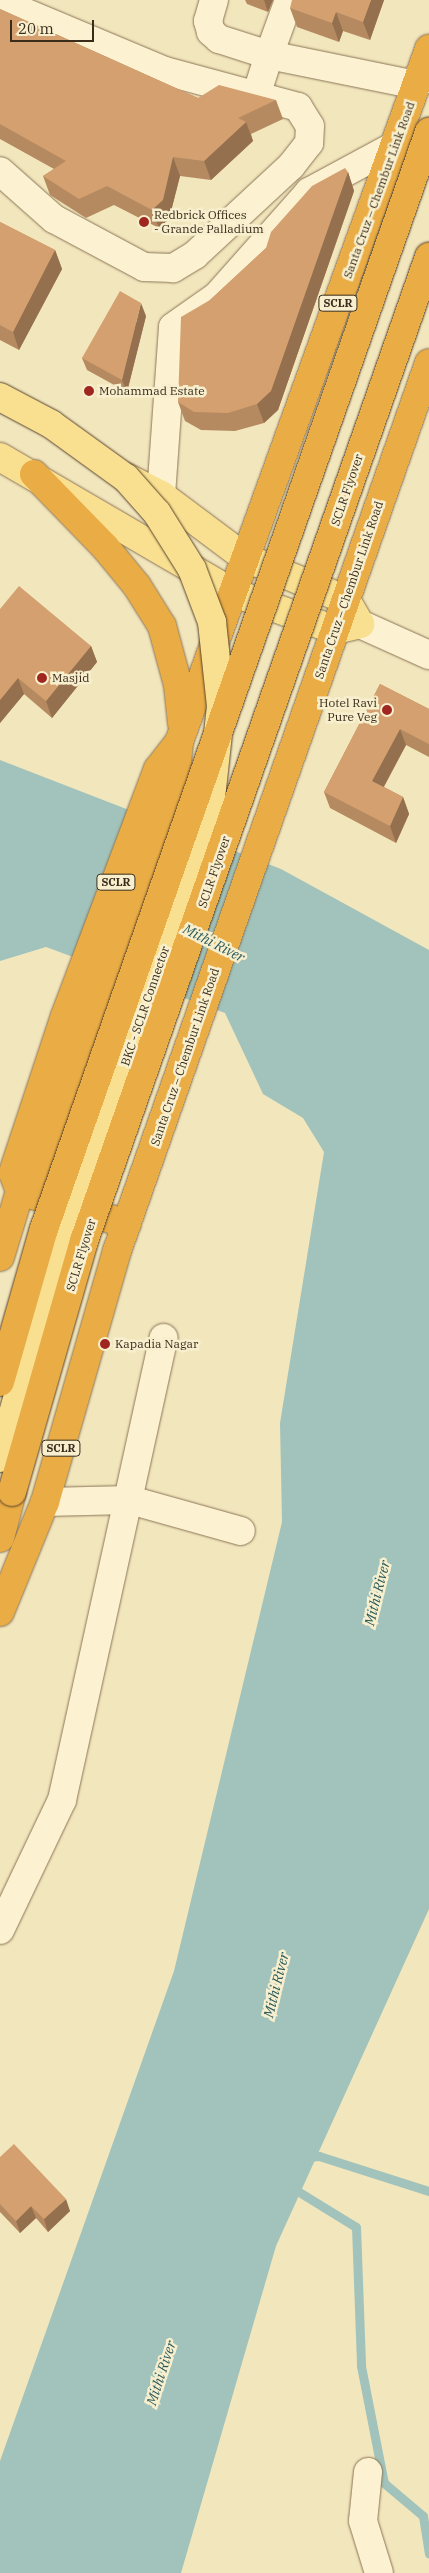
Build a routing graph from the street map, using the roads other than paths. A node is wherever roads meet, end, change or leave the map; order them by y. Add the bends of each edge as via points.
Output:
1 (214, 0) edge
2 (288, 0) edge
3 (0, 2) edge
4 (429, 49) edge
5 (269, 55) junction
6 (417, 85) junction
7 (256, 96) junction
8 (429, 132) edge
9 (396, 145) junction
10 (0, 171) edge
11 (429, 257) edge
12 (429, 363) edge
13 (0, 397) edge
14 (0, 412) edge
15 (0, 457) edge
16 (34, 474) junction
17 (161, 495) junction
18 (244, 557) junction
19 (232, 592) junction
20 (346, 600) junction
21 (348, 627) junction
22 (429, 655) edge
23 (181, 736) junction
24 (167, 772) junction
25 (20, 1191) junction
26 (127, 1224) junction
27 (1, 1253) edge
28 (164, 1338) dead end
29 (0, 1382) edge
30 (0, 1458) edge
31 (130, 1500) junction
32 (45, 1502) junction
33 (242, 1530) dead end
34 (0, 1538) edge
35 (0, 1612) edge
36 (0, 1930) edge
37 (368, 2472) dead end
38 (379, 2573) edge

1 - 5 street via 208,21 211,32 219,39
2 - 5 street
3 - 7 street via 165,72
4 - 6 highway, Santa Cruz – Chembur Link Road / SCLR
5 - 6 street
5 - 7 street
6 - 9 highway, Santa Cruz – Chembur Link Road / SCLR
7 - 10 street via 298,108 307,115 308,143 291,166 195,255 173,268 144,267 54,219
8 - 29 highway, bridge via 44,1229
9 - 17 street via 368,156 309,192 217,296 173,327
9 - 18 highway, Santa Cruz – Chembur Link Road / SCLR
11 - 34 highway, SCLR Flyover, bridge via 84,1241
12 - 20 highway, Santa Cruz – Chembur Link Road / SCLR
13 - 30 main road, BKC - SCLR Connector, bridge via 51,424 126,478 157,513 192,569 212,622 221,706 208,826 64,1235
14 - 17 main road
15 - 16 main road
16 - 19 main road
16 - 23 highway via 126,573 162,626 178,685
17 - 18 main road
18 - 19 highway, Santa Cruz – Chembur Link Road / SCLR
18 - 20 main road
19 - 21 main road
19 - 23 highway, Santa Cruz – Chembur Link Road / SCLR
20 - 21 highway, Santa Cruz – Chembur Link Road / SCLR
21 - 22 street
21 - 26 highway, Santa Cruz – Chembur Link Road / SCLR via 264,835 191,1034
23 - 24 highway, Santa Cruz – Chembur Link Road / SCLR
24 - 25 highway via 33,1175
24 - 25 highway, Santa Cruz – Chembur Link Road / SCLR via 75,994 14,1173
25 - 26 highway
25 - 27 highway, Santa Cruz – Chembur Link Road / SCLR
26 - 32 highway, Santa Cruz – Chembur Link Road / SCLR
28 - 31 street
31 - 32 street
31 - 33 street
31 - 36 street via 62,1800
32 - 35 highway, Santa Cruz – Chembur Link Road / SCLR
37 - 38 street via 362,2521

